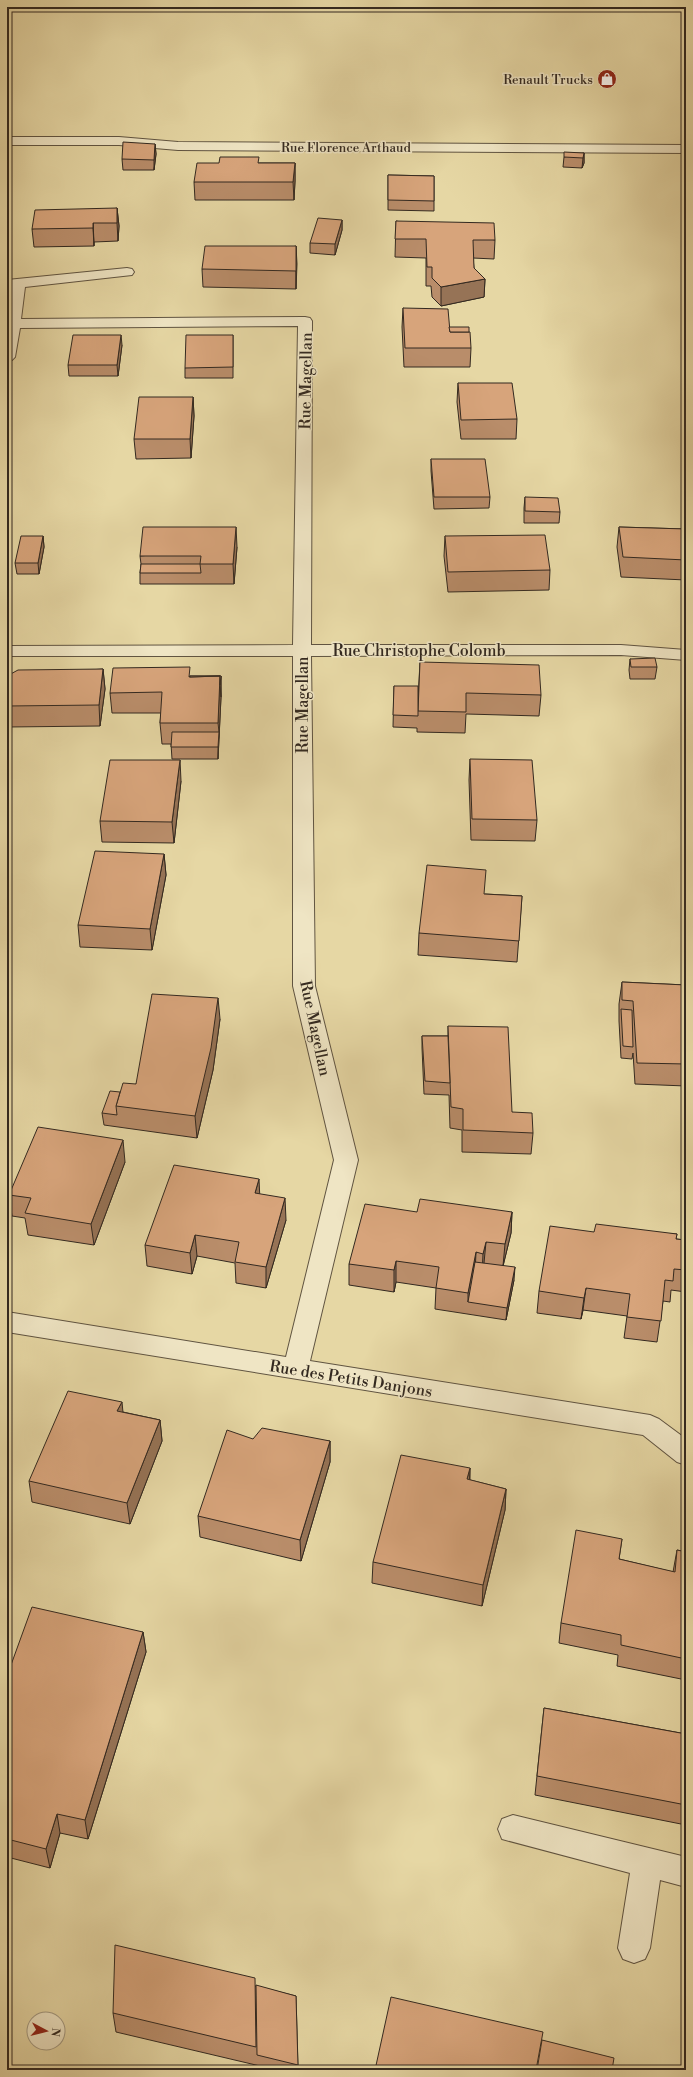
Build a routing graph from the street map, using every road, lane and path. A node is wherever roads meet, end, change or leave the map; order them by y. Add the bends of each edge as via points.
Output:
1 (7, 142) edge
2 (686, 149) edge
3 (127, 272) dead end
4 (12, 283) edge
5 (13, 324) junction
6 (7, 357) edge
7 (302, 650) junction
8 (7, 651) edge
9 (686, 655) edge
10 (7, 1322) edge
11 (296, 1370) junction
12 (686, 1454) edge
13 (513, 1829) dead end
14 (646, 1862) junction
15 (686, 1872) edge
16 (634, 1948) dead end

1 - 2 street, Rue Florence Arthaud via 119,141 178,146
3 - 4 street
4 - 5 street
5 - 6 street
5 - 7 street, Rue Magellan via 305,321
7 - 8 street, Rue Christophe Colomb
7 - 9 street, Rue Christophe Colomb via 621,650
7 - 11 street, Rue Magellan via 304,986 346,1160
10 - 11 street, Rue des Petits Danjons
11 - 12 street, Rue des Petits Danjons via 650,1426
13 - 14 street
14 - 15 street
14 - 16 street

